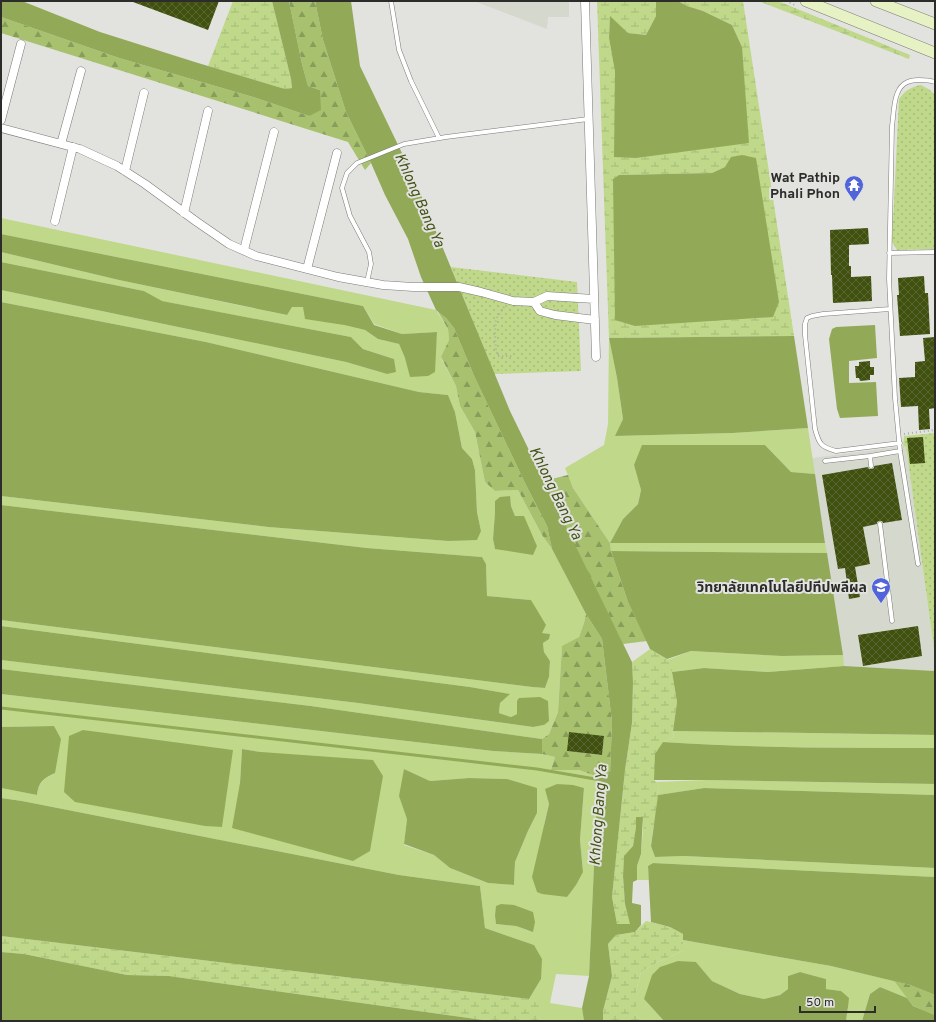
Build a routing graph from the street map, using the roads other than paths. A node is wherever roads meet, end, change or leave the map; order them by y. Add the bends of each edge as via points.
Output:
1 (391, 1) edge
2 (585, 1) edge
3 (806, 1) edge
4 (822, 1) edge
5 (876, 1) edge
6 (832, 11) junction
7 (935, 24) edge
8 (21, 44) dead end
9 (935, 53) edge
10 (81, 71) dead end
11 (935, 82) edge
12 (144, 92) dead end
13 (208, 111) dead end
14 (589, 119) junction
15 (1, 120) edge
16 (1, 128) edge
17 (274, 132) dead end
18 (439, 138) junction
19 (61, 144) junction
20 (73, 147) junction
21 (337, 153) dead end
22 (125, 171) junction
23 (184, 213) junction
24 (55, 221) dead end
25 (244, 250) junction
26 (935, 252) edge
27 (889, 253) junction
28 (308, 270) junction
29 (367, 282) junction
30 (594, 299) junction
31 (534, 302) junction
32 (890, 309) junction
33 (595, 320) junction
34 (596, 357) dead end
35 (900, 443) junction
36 (900, 451) junction
37 (870, 456) junction
38 (825, 462) dead end
39 (872, 466) dead end
40 (880, 524) dead end
41 (918, 564) dead end
42 (892, 621) dead end

1 - 18 lane via 399,50 410,81
2 - 14 street
3 - 6 main road
4 - 6 main road
5 - 7 main road
6 - 9 main road
8 - 15 street
10 - 19 street
11 - 27 lane via 913,80 904,84 898,91 895,102 892,126
12 - 22 street
13 - 23 street
14 - 18 lane
14 - 30 street
16 - 19 street
17 - 25 street
18 - 29 lane via 402,144 362,160 347,174 342,188 350,216 369,252 371,264
19 - 20 street
20 - 22 street
20 - 24 street
21 - 28 street
22 - 23 street
23 - 25 street via 229,244
25 - 28 street via 256,256
26 - 27 lane
27 - 32 lane
28 - 29 street
29 - 31 street via 413,287 459,287 509,300
30 - 31 street via 547,296
30 - 33 street
31 - 33 street via 540,311
32 - 35 lane via 894,398
32 - 35 lane via 823,314 808,318 804,324 815,429 819,442 836,451
33 - 34 street
35 - 36 lane
36 - 37 lane
36 - 41 lane
37 - 38 lane
37 - 39 lane
40 - 42 lane

